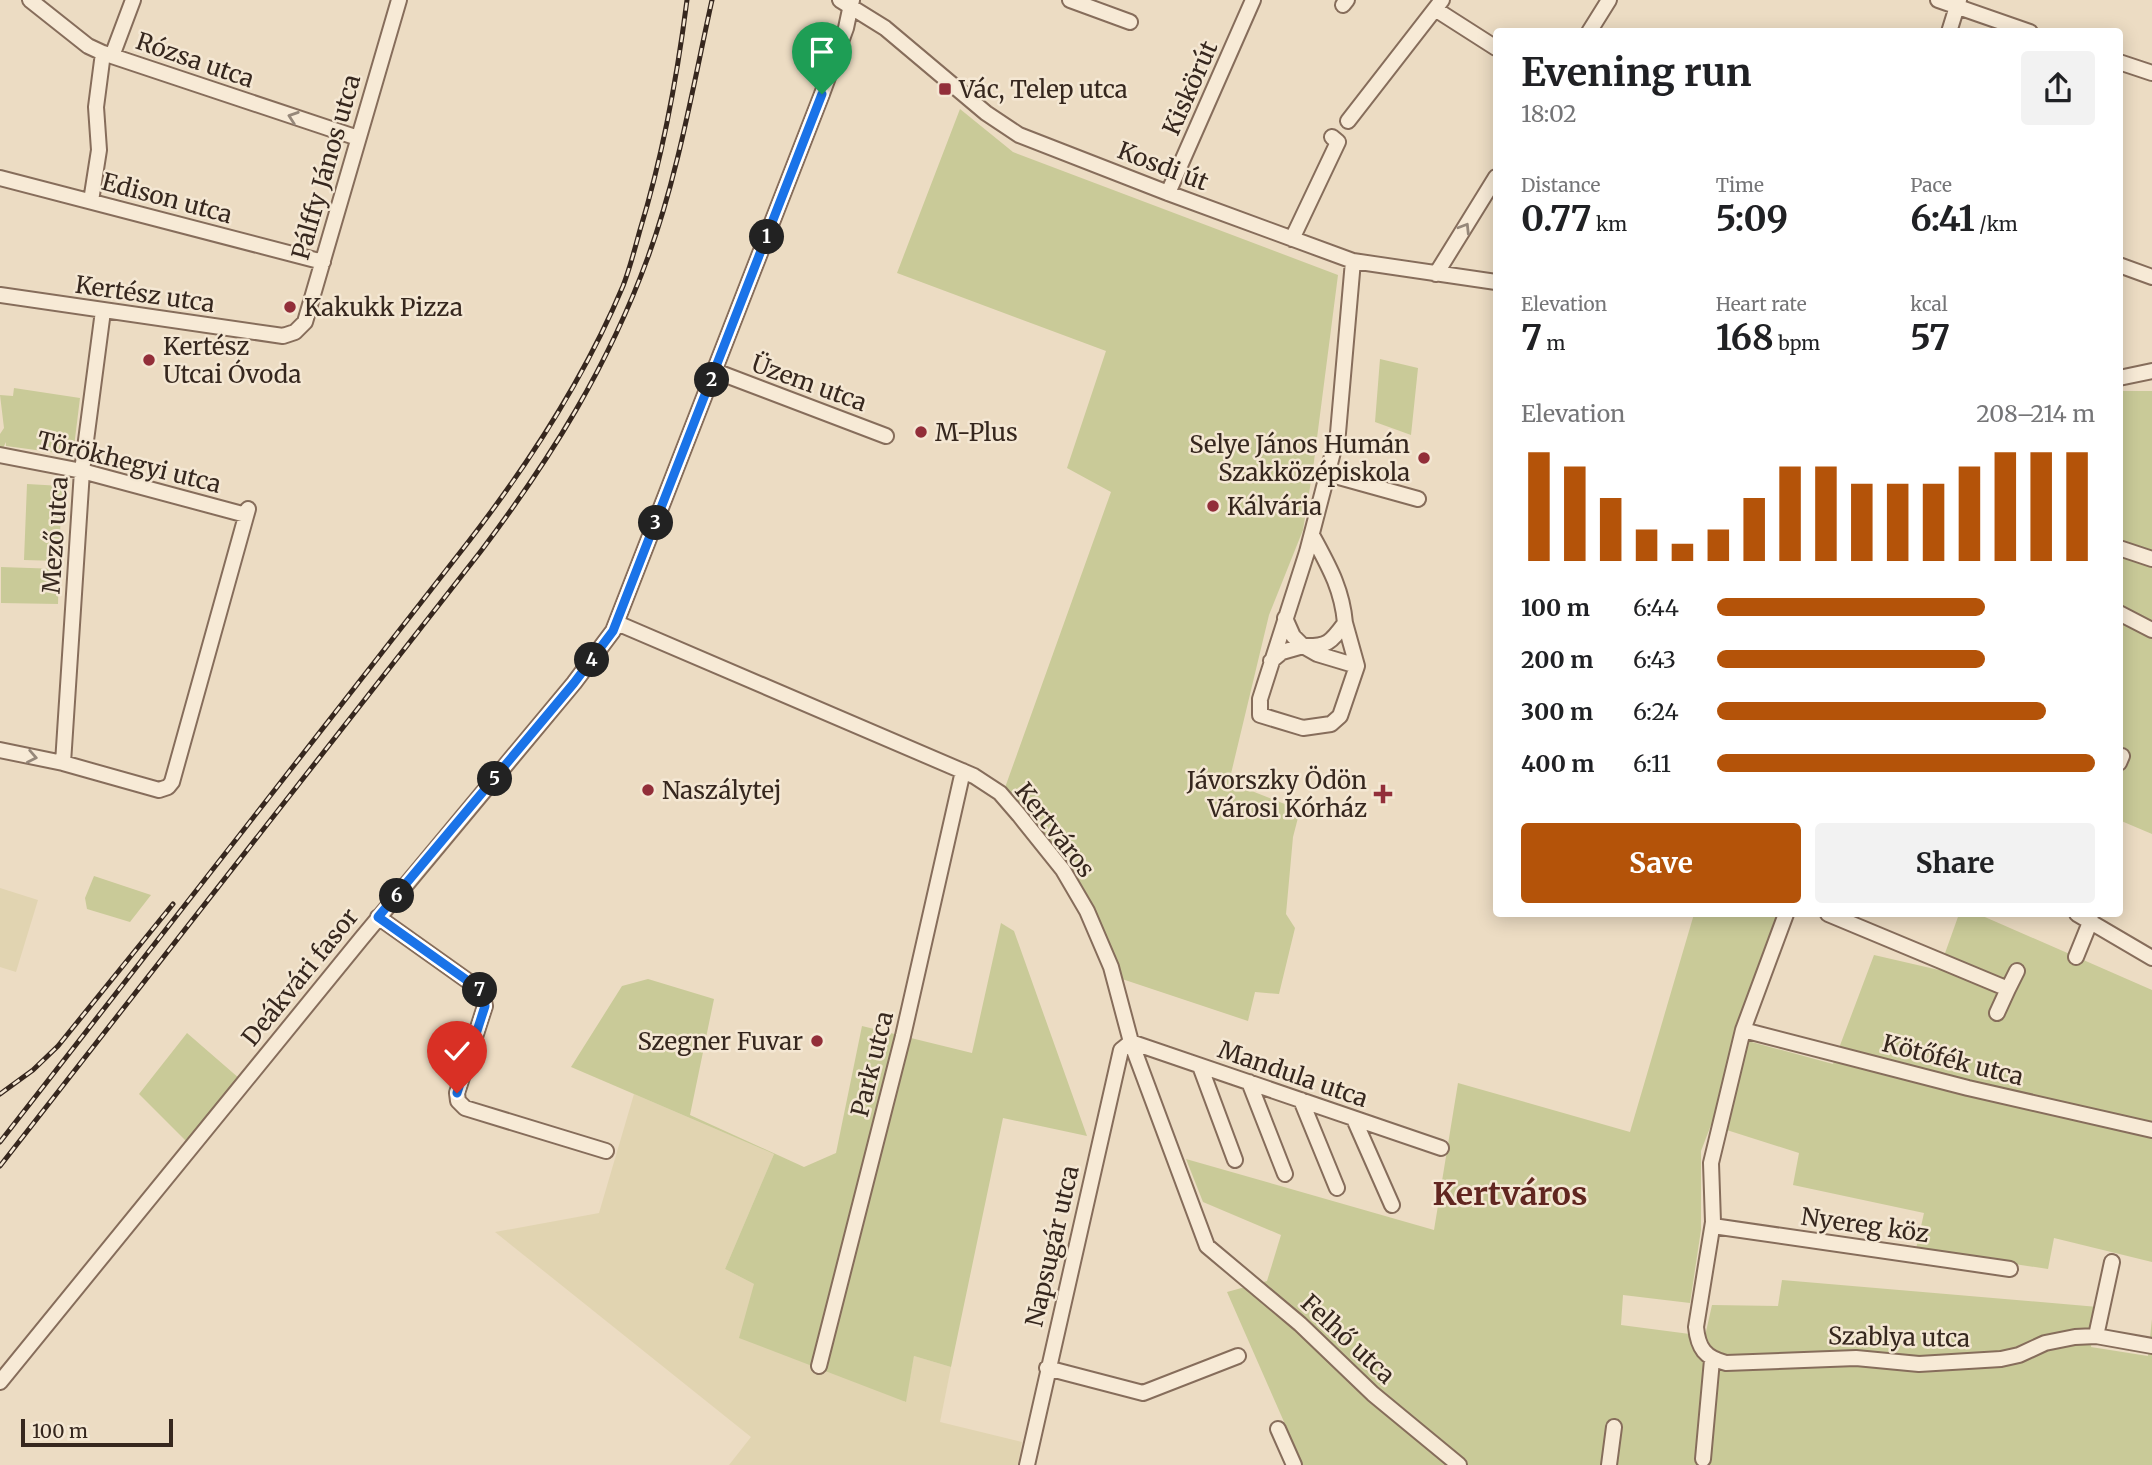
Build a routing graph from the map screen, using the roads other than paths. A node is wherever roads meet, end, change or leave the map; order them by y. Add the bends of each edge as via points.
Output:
1 (30, 0) edge
2 (133, 0) edge
3 (399, 0) edge
4 (1070, 0) edge
5 (1253, 0) edge
6 (1609, 0) edge
7 (1938, 0) edge
8 (848, 3) edge
9 (1958, 3) edge
10 (1438, 5) edge
11 (1130, 22) dead end
12 (1592, 28) edge
13 (1950, 28) edge
14 (2021, 28) edge
15 (1493, 45) edge
16 (107, 55) junction
17 (2123, 63) edge
18 (2152, 73) edge
19 (1348, 121) dead end
20 (1332, 137) dead end
21 (358, 138) junction
22 (0, 178) edge
23 (1493, 183) edge
24 (1168, 194) junction
25 (91, 201) junction
26 (1292, 239) junction
27 (1353, 261) junction
28 (323, 262) junction
29 (2123, 266) edge
30 (1436, 274) junction
31 (2152, 277) edge
32 (1493, 282) edge
33 (0, 295) edge
34 (103, 311) junction
35 (283, 336) joint
36 (715, 371) junction
37 (2152, 371) edge
38 (2123, 377) edge
39 (886, 436) dead end
40 (0, 455) edge
41 (82, 471) junction
42 (1328, 474) junction
43 (1418, 499) dead end
44 (1312, 535) junction
45 (2123, 549) edge
46 (2152, 559) edge
47 (2123, 614) edge
48 (1285, 618) junction
49 (617, 623) junction
50 (1345, 623) junction
51 (2152, 630) edge
52 (1303, 646) junction
53 (1271, 661) junction
54 (1357, 666) junction
55 (0, 750) edge
56 (63, 763) junction
57 (963, 771) junction
58 (378, 917) junction
59 (1785, 917) edge
60 (1835, 917) edge
61 (2084, 917) edge
62 (2076, 957) dead end
63 (2152, 958) edge
64 (2017, 971) dead end
65 (2008, 989) junction
66 (1997, 1013) dead end
67 (1743, 1030) junction
68 (1131, 1042) junction
69 (1200, 1066) junction
70 (1249, 1082) junction
71 (1301, 1100) junction
72 (1354, 1119) junction
73 (2152, 1130) edge
74 (1441, 1148) dead end
75 (606, 1151) dead end
76 (1235, 1160) dead end
77 (1285, 1174) dead end
78 (1337, 1188) dead end
79 (1392, 1205) dead end
80 (1713, 1226) junction
81 (1207, 1246) joint
82 (2112, 1262) dead end
83 (2010, 1269) dead end
84 (2096, 1336) junction
85 (2152, 1346) edge
86 (1238, 1356) dead end
87 (1719, 1362) junction
88 (819, 1366) dead end
89 (1047, 1368) junction
90 (0, 1382) edge
91 (1614, 1427) dead end
92 (1278, 1429) dead end
93 (1703, 1459) dead end
94 (1027, 1465) edge
95 (1294, 1465) edge
96 (1459, 1465) edge
97 (1609, 1465) edge

1 - 16 street, Rózsa utca via 88,46
2 - 16 street
3 - 21 street, Pálffy János utca
4 - 11 street
5 - 24 street, Kiskörút
6 - 12 street
7 - 9 street
8 - 24 street, Kosdi út via 1019,135
8 - 36 street, Deákvári fasor via 839,48
9 - 13 street
9 - 14 street
10 - 15 street
10 - 19 street
21 -> 16 street, Rózsa utca
16 - 25 street via 96,107 99,150
17 - 18 street
20 - 26 street via 1339,142
21 - 28 street, Pálffy János utca
22 - 25 street, Edison utca
30 -> 23 street
24 - 26 street, Kosdi út
25 - 28 street, Edison utca
26 - 27 street, Kosdi út
27 - 30 street, Kosdi út
27 - 42 street via 1340,414
28 - 35 street, Pálffy János utca via 305,321
29 - 31 street
30 - 32 street, Kosdi út
33 - 34 street, Kertész utca
34 - 35 street, Kertész utca
34 - 41 street, Mező utca
36 - 39 street, Üzem utca
36 - 49 street, Deákvári fasor
37 - 38 street
40 - 41 street, Törökhegyi utca
41 - 56 street, Mező utca
41 - 56 street, Törökhegyi utca via 247,512 172,782 159,790
42 - 43 street
42 - 44 street
44 - 48 street
44 - 50 street via 1343,600
45 - 46 street
47 - 51 street
48 - 52 street
48 - 53 street
49 - 57 street, Kertváros
49 - 58 street, Deákvári fasor via 574,683
50 - 52 street via 1330,643
50 - 54 street
52 - 53 street
52 - 54 street
53 - 54 street via 1260,715 1303,728 1331,724 1340,716
55 -> 56 street
57 - 68 street, Kertváros via 999,793 1063,870 1104,949
57 - 88 street, Park utca via 903,1037
58 - 75 street via 484,995 485,1006 458,1101 465,1108
58 - 90 street, Deákvári fasor
59 - 67 street
60 - 65 street
61 - 62 street
61 - 63 street
64 - 65 street
65 - 66 street
67 - 73 street, Kötőfék utca
67 - 80 street via 1711,1163
68 - 69 street, Mandula utca
68 - 81 street, Kertváros
68 - 89 street, Napsugár utca via 1121,1050
69 - 70 street, Mandula utca
69 - 76 street
70 - 71 street, Mandula utca
70 - 77 street
71 - 72 street, Mandula utca
71 - 78 street
72 - 74 street, Mandula utca
72 - 79 street
80 - 83 street, Nyereg köz
80 - 87 street via 1696,1327 1702,1351
81 - 96 street, Felhő utca
82 - 84 street
84 - 85 street, Szablya utca
84 - 87 street, Szablya utca via 2045,1343 2001,1359 1920,1364 1856,1358
86 - 89 street via 1143,1393
87 - 93 street
89 - 94 street, Napsugár utca
91 - 97 street
92 - 95 street

